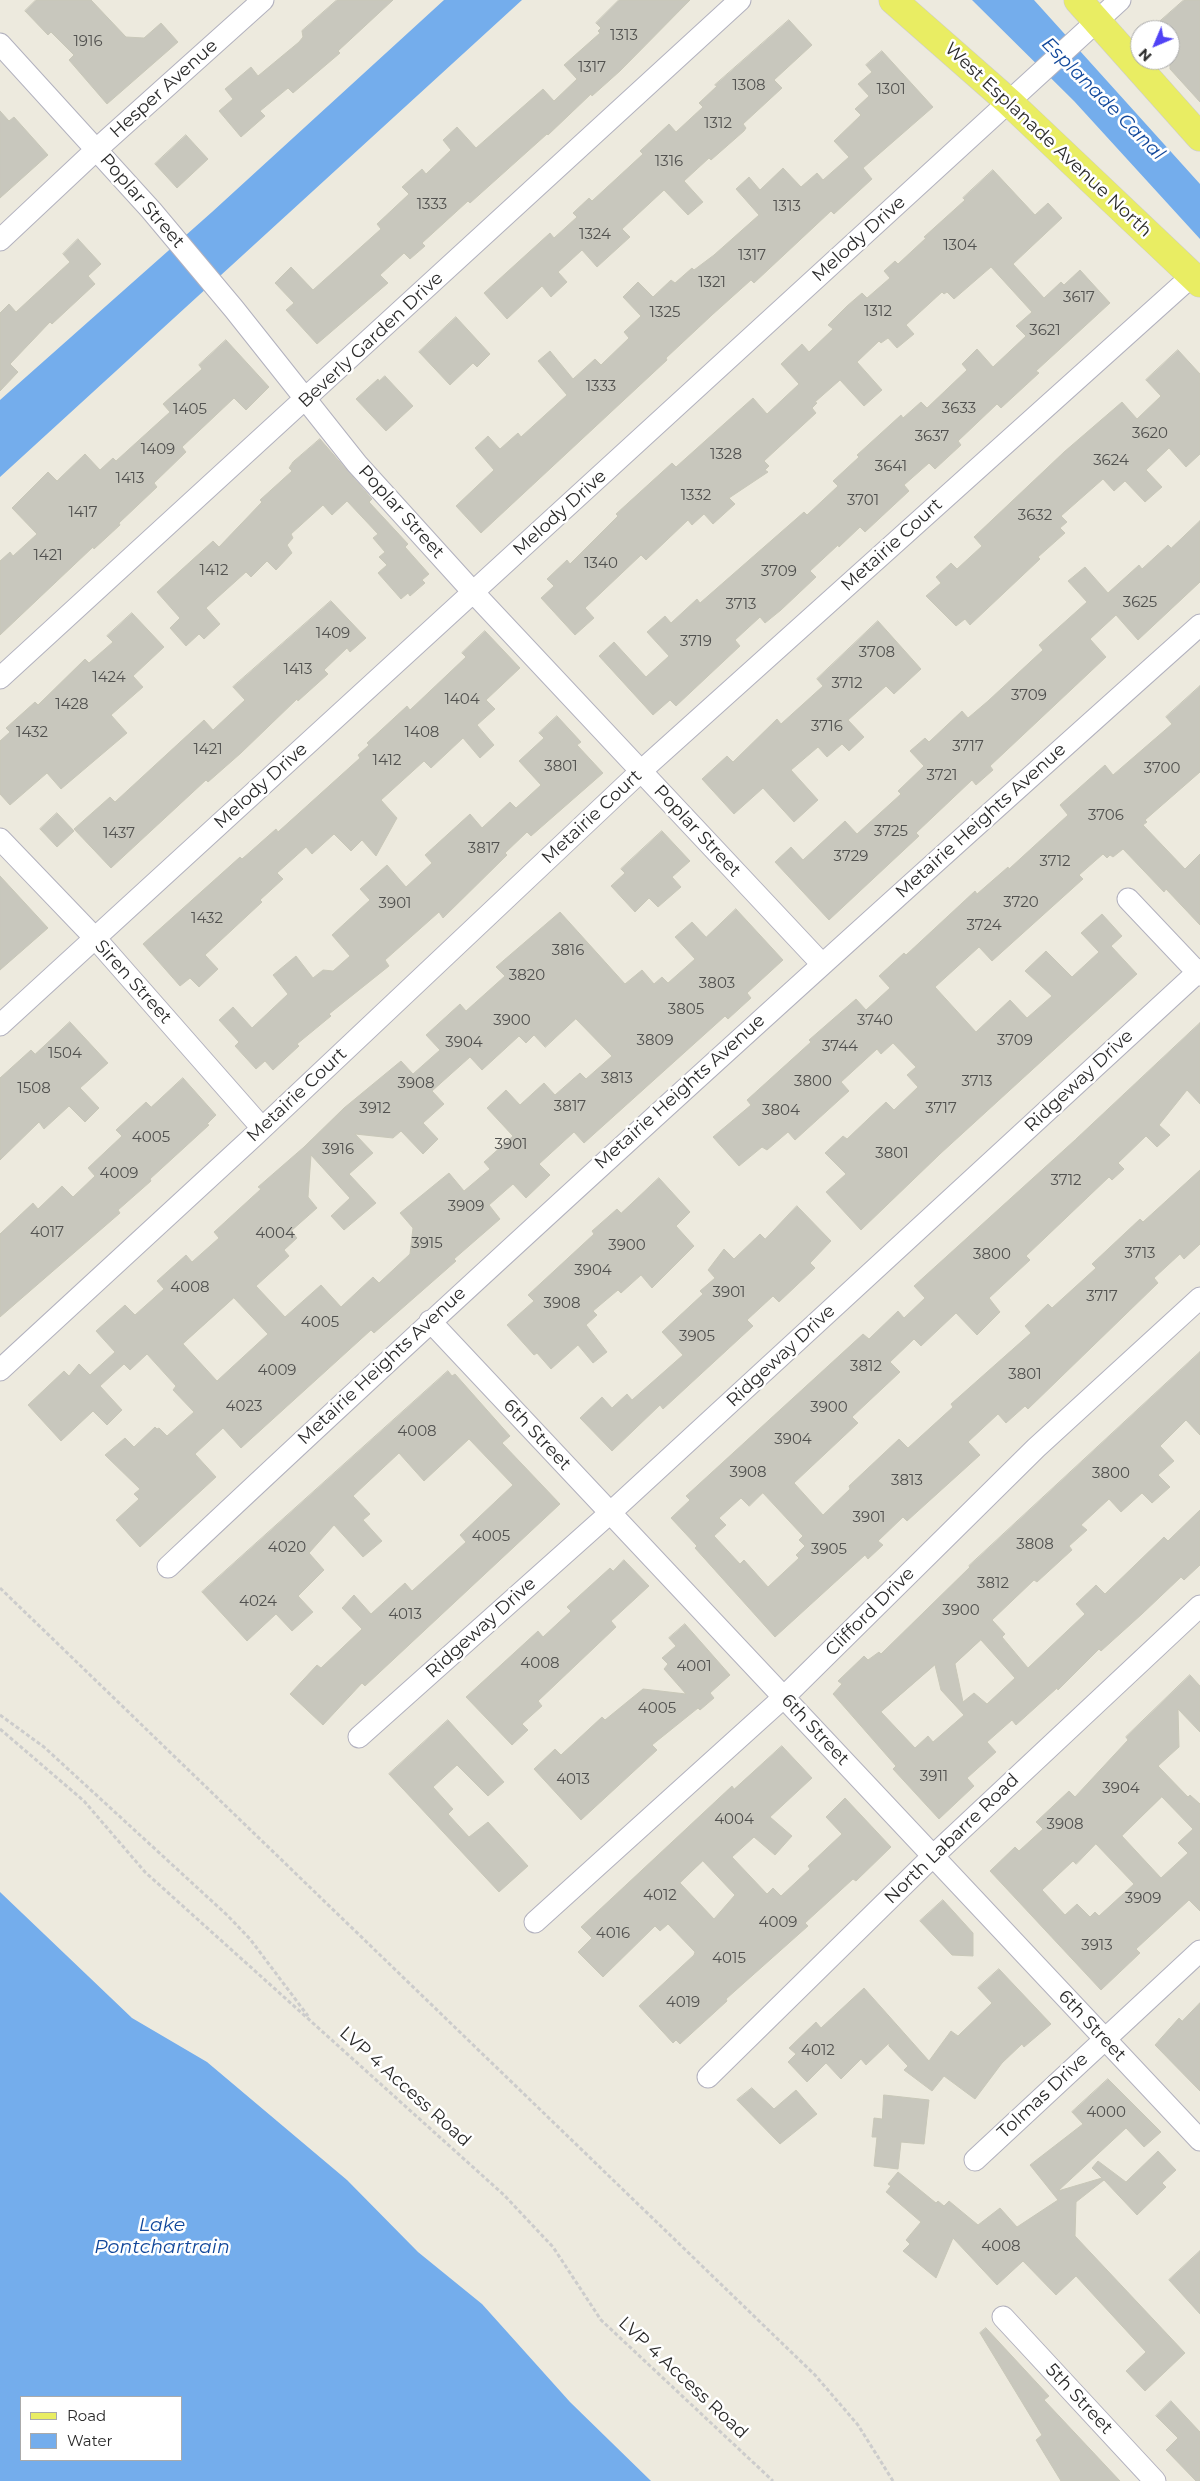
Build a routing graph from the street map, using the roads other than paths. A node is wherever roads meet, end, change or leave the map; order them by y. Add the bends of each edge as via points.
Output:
1 (263, 0) edge
2 (740, 0) edge
3 (894, 0) edge
4 (1078, 0) edge
5 (1120, 0) edge
6 (1091, 26) junction
7 (0, 44) edge
8 (1009, 102) junction
9 (1200, 137) edge
10 (97, 149) junction
11 (0, 240) edge
12 (1196, 279) edge
13 (306, 400) junction
14 (473, 592) junction
15 (1200, 626) edge
16 (0, 678) edge
17 (641, 771) junction
18 (0, 840) edge
19 (1128, 899) dead end
20 (95, 938) junction
21 (821, 963) junction
22 (1199, 973) edge
23 (0, 1025) edge
24 (262, 1128) junction
25 (1200, 1298) edge
26 (430, 1321) junction
27 (0, 1370) edge
28 (610, 1513) junction
29 (168, 1567) dead end
30 (1200, 1606) edge
31 (784, 1697) junction
32 (359, 1737) dead end
33 (933, 1856) junction
34 (535, 1922) dead end
35 (1200, 1951) edge
36 (1105, 2039) junction
37 (708, 2077) dead end
38 (1200, 2140) edge
39 (975, 2160) dead end
40 (1003, 2317) dead end
41 (1155, 2481) edge

1 - 10 street, Hesper Avenue
2 - 13 street, Beverly Garden Drive
3 - 8 main road, West Esplanade Avenue North
4 - 6 main road
5 - 6 street, Melody Drive
6 - 8 street, Melody Drive
6 - 9 main road
7 - 10 street, Poplar Street
8 - 12 main road, West Esplanade Avenue North
8 - 14 street, Melody Drive
10 - 11 street, Hesper Avenue
10 - 13 street, Poplar Street via 234,309
12 - 17 street, Metairie Court
13 - 14 street, Poplar Street via 357,464
13 - 16 street, Beverly Garden Drive
14 - 17 street, Poplar Street
14 - 20 street, Melody Drive
15 - 21 street, Metairie Heights Avenue
17 - 21 street, Poplar Street
17 - 24 street, Metairie Court
18 - 20 street, Siren Street
19 - 22 street
20 - 23 street, Melody Drive
20 - 24 street, Siren Street
21 - 26 street, Metairie Heights Avenue
22 - 28 street, Ridgeway Drive
24 - 27 street, Metairie Court
25 - 31 street, Clifford Drive via 1036,1448
26 - 28 street, 6th Street
26 - 29 street, Metairie Heights Avenue
28 - 31 street, 6th Street
28 - 32 street, Ridgeway Drive
30 - 33 street, North Labarre Road
31 - 33 street, 6th Street
31 - 34 street, Clifford Drive
33 - 36 street, 6th Street
33 - 37 street, North Labarre Road
35 - 36 street, Tolmas Drive
36 - 38 street, 6th Street
36 - 39 street, Tolmas Drive
40 - 41 street, 5th Street

